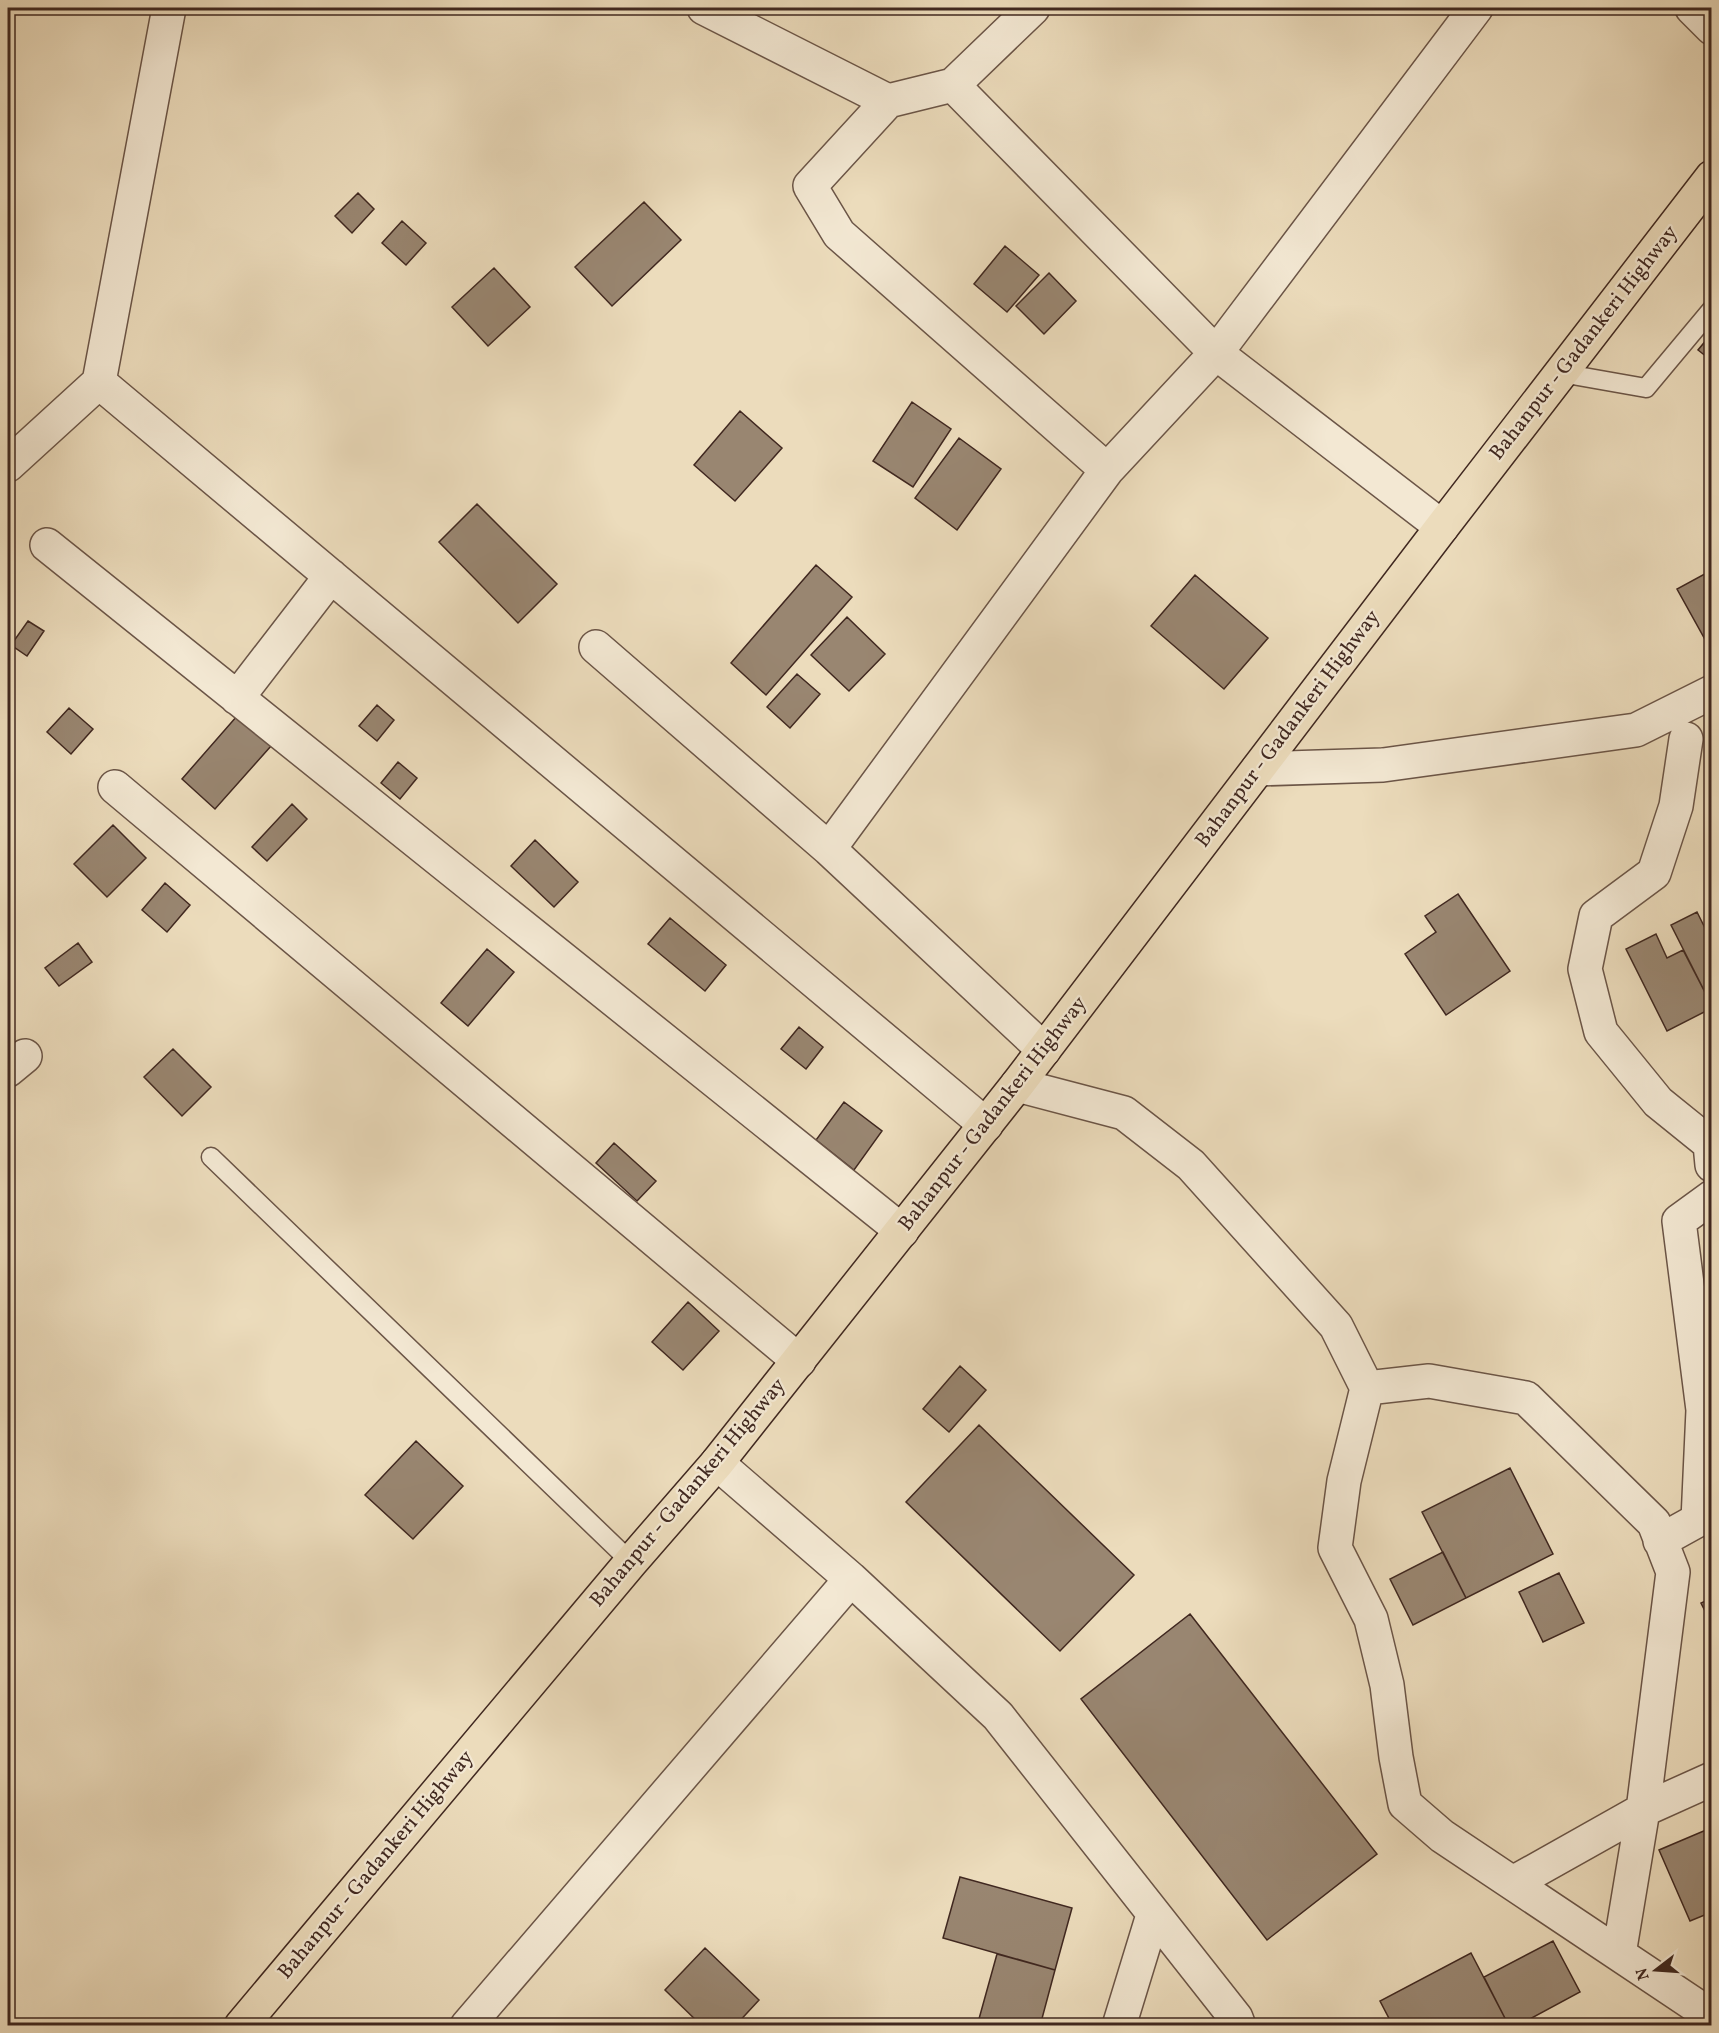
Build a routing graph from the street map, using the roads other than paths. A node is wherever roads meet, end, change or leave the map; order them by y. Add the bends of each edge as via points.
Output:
1 (169, 8) edge
2 (704, 8) edge
3 (1033, 8) edge
4 (1476, 8) edge
5 (1692, 8) edge
6 (1712, 28) edge
7 (953, 85) junction
8 (888, 101) junction
9 (1712, 177) edge
10 (1712, 309) edge
11 (1216, 353) junction
12 (1561, 373) junction
13 (99, 382) junction
14 (8, 465) edge
15 (1107, 470) junction
16 (1442, 527) junction
17 (47, 546) dead end
18 (331, 576) junction
19 (596, 647) dead end
20 (1712, 692) edge
21 (237, 698) junction
22 (1636, 729) junction
23 (1699, 741) edge
24 (1258, 769) junction
25 (116, 787) dead end
26 (829, 849) junction
27 (1044, 1050) junction
28 (1017, 1085) junction
29 (986, 1125) junction
30 (211, 1157) dead end
31 (1712, 1165) edge
32 (1712, 1197) edge
33 (1679, 1221) junction
34 (902, 1231) junction
35 (1712, 1282) edge
36 (798, 1361) junction
37 (1366, 1388) junction
38 (717, 1463) junction
39 (1660, 1540) junction
40 (631, 1563) junction
41 (851, 1579) junction
42 (1712, 1779) edge
43 (1643, 1810) junction
44 (1513, 1883) junction
45 (1153, 1915) junction
46 (1619, 1954) junction
47 (1712, 2020) edge
48 (241, 2025) edge
49 (467, 2025) edge
50 (1119, 2025) edge
51 (1239, 2025) edge

1 - 13 street
2 - 8 street
3 - 7 street
4 - 11 street
5 - 6 street
7 - 8 street
7 - 11 street
8 - 15 street via 810,186 839,234
9 - 12 highway, Bahanpur - Gadankeri Highway
10 - 12 lane via 1646,388
11 - 15 street
11 - 16 street
12 - 16 highway, Bahanpur - Gadankeri Highway
13 - 14 street
13 - 18 street
15 - 26 street
16 - 24 highway, Bahanpur - Gadankeri Highway
17 - 21 street
18 - 21 street
18 - 29 street
19 - 26 street
20 - 22 street
21 - 34 street
22 - 23 street
22 - 24 street via 1383,765
23 - 31 street via 1654,873 1596,916 1585,969 1601,1032 1658,1102 1710,1144
24 - 27 highway, Bahanpur - Gadankeri Highway
25 - 36 street
26 - 27 street
27 - 28 highway, Bahanpur - Gadankeri Highway
28 - 29 highway, Bahanpur - Gadankeri Highway
28 - 37 street via 1124,1113 1191,1165 1336,1326
29 - 34 highway, Bahanpur - Gadankeri Highway
30 - 40 lane
32 - 33 street
33 - 35 street
33 - 39 street via 1703,1410 1698,1520
34 - 36 highway, Bahanpur - Gadankeri Highway
36 - 38 highway, Bahanpur - Gadankeri Highway
37 - 39 street via 1429,1381 1526,1398 1654,1523
37 - 44 street via 1344,1481 1335,1548 1371,1620 1387,1685 1405,1804 1442,1836
38 - 40 highway, Bahanpur - Gadankeri Highway
38 - 41 street
39 - 43 street via 1673,1572
40 - 48 highway, Bahanpur - Gadankeri Highway
41 - 45 street via 998,1716
41 - 49 street
42 - 43 street
43 - 44 street
43 - 46 street
44 - 46 street
45 - 50 street
45 - 51 street
46 - 47 street

